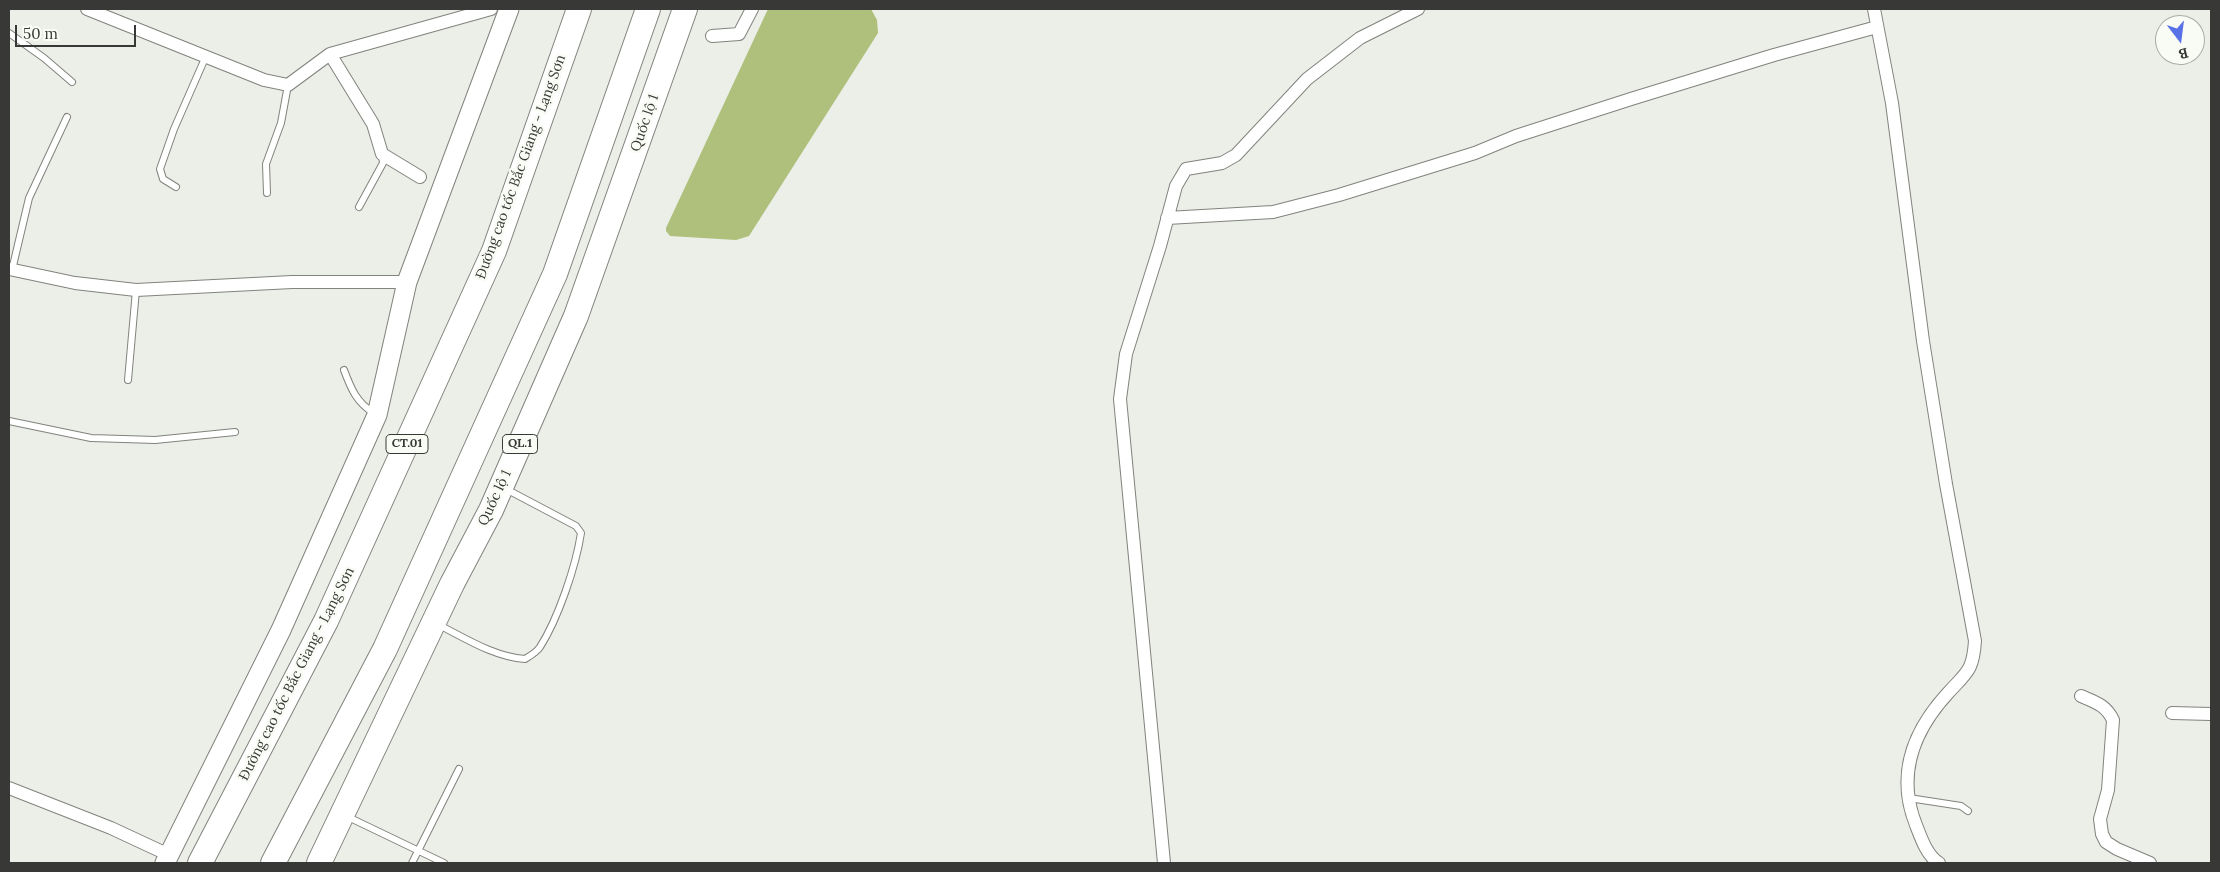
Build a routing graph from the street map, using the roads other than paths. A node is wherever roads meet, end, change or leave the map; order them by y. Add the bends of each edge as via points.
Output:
1 (87, 9) edge
2 (491, 9) edge
3 (509, 9) edge
4 (579, 9) edge
5 (648, 9) edge
6 (685, 9) edge
7 (752, 9) edge
8 (1418, 9) edge
9 (1874, 9) edge
10 (1878, 27) junction
11 (9, 33) edge
12 (712, 36) dead end
13 (330, 54) junction
14 (206, 56) junction
15 (72, 82) dead end
16 (288, 85) junction
17 (67, 117) dead end
18 (382, 154) junction
19 (420, 177) dead end
20 (176, 187) dead end
21 (266, 193) dead end
22 (359, 208) dead end
23 (1167, 218) junction
24 (10, 270) edge
25 (407, 282) junction
26 (136, 290) junction
27 (344, 370) dead end
28 (128, 380) dead end
29 (377, 415) junction
30 (9, 421) edge
31 (235, 432) dead end
32 (501, 486) junction
33 (434, 622) junction
34 (2080, 696) dead end
35 (2172, 713) dead end
36 (2211, 714) edge
37 (459, 769) dead end
38 (9, 788) edge
39 (1908, 798) junction
40 (1968, 811) dead end
41 (343, 814) junction
42 (418, 851) junction
43 (167, 859) edge
44 (200, 863) edge
45 (273, 863) edge
46 (319, 863) edge
47 (412, 863) edge
48 (444, 863) edge
49 (1164, 863) edge
50 (1939, 863) edge
51 (2150, 863) edge

1 - 14 street
2 - 13 street
3 - 25 street
4 - 44 highway, Đường cao tốc Bắc Giang - Lạng Sơn / CT.01 via 494,251 326,621
5 - 45 highway via 555,274 385,649
6 - 32 highway, Quốc lộ 1 / QL.1 via 576,316
7 - 12 street via 739,34
8 - 23 street via 1360,38 1307,80 1236,155 1222,163 1186,169 1176,186
9 - 10 street
10 - 23 street via 1631,99 1516,136 1475,153 1339,195 1273,212
10 - 39 street via 1892,103 1926,360 1975,641 1974,659 1966,676 1926,722 1913,746 1906,789
11 - 15 lane
13 - 16 street
13 - 18 street via 373,124
14 - 16 street via 264,80
14 - 20 lane via 160,169 163,180
16 - 21 lane via 281,123 266,164
17 - 24 lane via 29,198
18 - 19 street
18 - 22 lane via 383,163
23 - 49 street via 1126,354 1120,399
24 - 26 street via 75,283
25 - 26 street via 292,282
25 - 29 street
26 - 28 lane
27 - 29 lane via 352,392 362,406
29 - 43 street via 281,630
30 - 31 lane via 91,438 155,440
32 - 33 highway, Quốc lộ 1 / QL.1
32 - 33 lane via 576,526 581,534 577,558 540,648 526,660 511,658
33 - 41 highway, Quốc lộ 1 / QL.1
34 - 51 street via 2101,704 2113,720 2108,790 2100,820 2102,834 2106,842
35 - 36 street
37 - 42 lane
38 - 43 street via 111,828
39 - 40 lane via 1961,806
39 - 50 street via 1923,842
41 - 42 lane
41 - 46 highway, Quốc lộ 1 / QL.1
42 - 47 lane
42 - 48 lane

